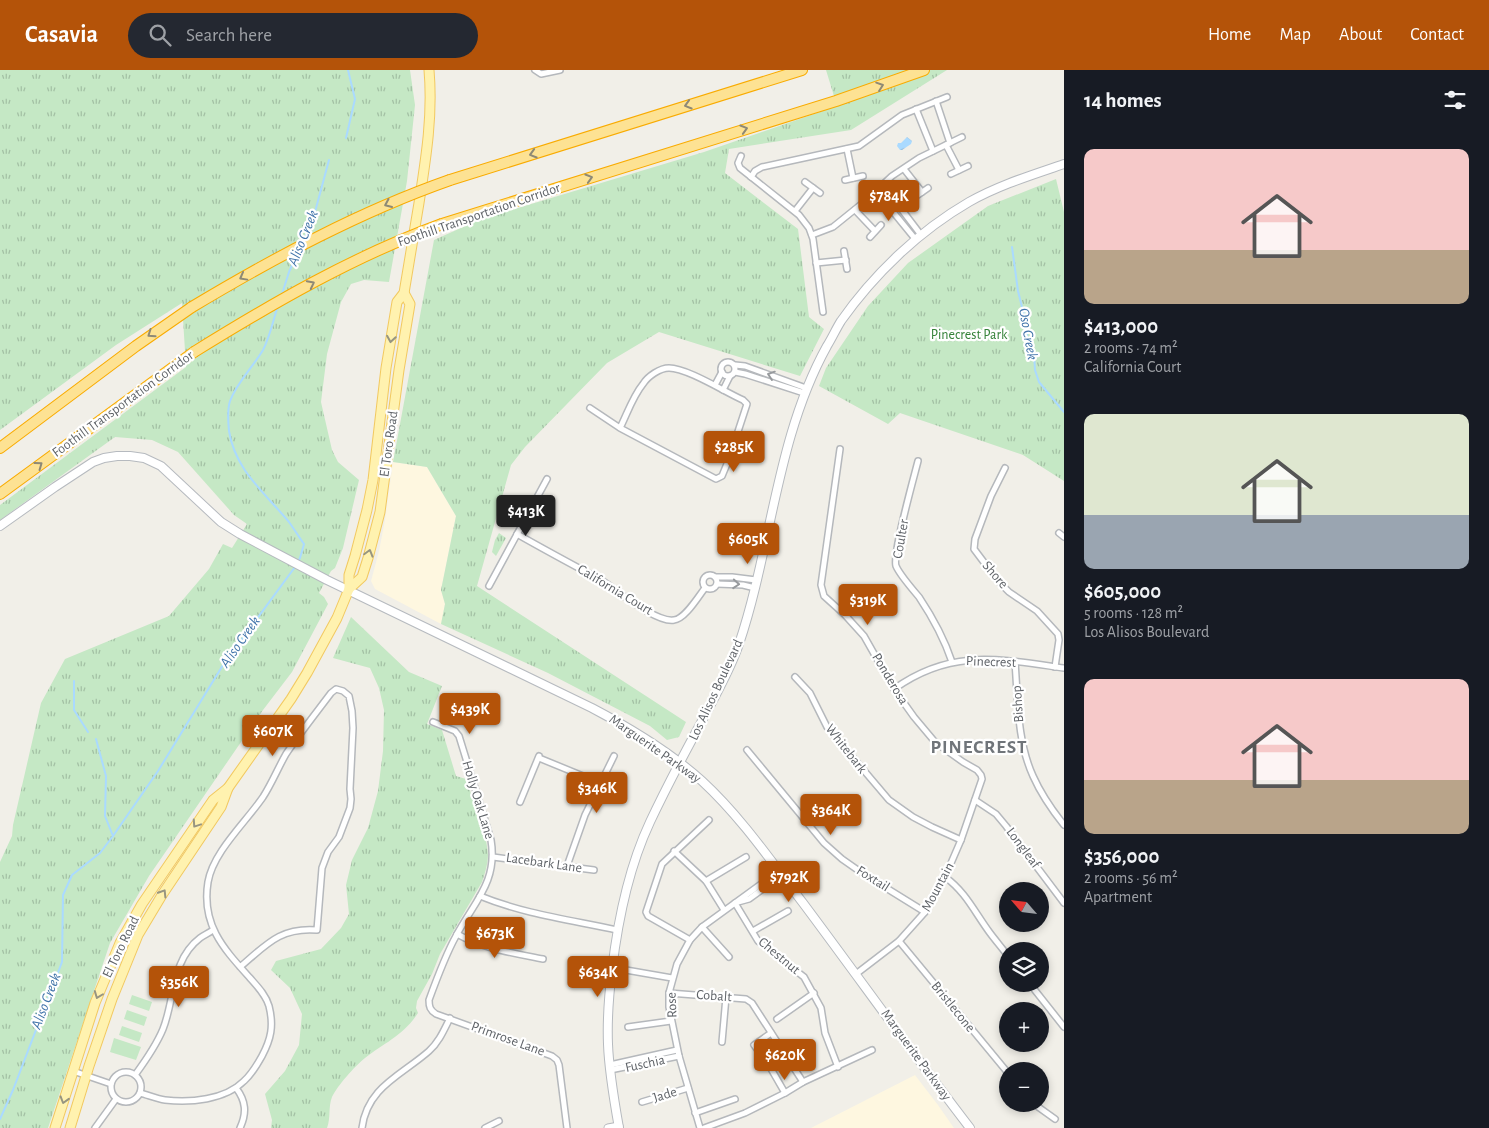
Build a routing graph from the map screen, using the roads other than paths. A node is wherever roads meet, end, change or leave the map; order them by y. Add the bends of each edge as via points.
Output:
1 (429, 70) edge
2 (560, 70) edge
3 (802, 70) edge
4 (924, 70) edge
5 (536, 71) edge
6 (947, 97) dead end
7 (936, 101) junction
8 (916, 109) junction
9 (962, 137) dead end
10 (948, 144) junction
11 (847, 149) junction
12 (934, 151) junction
13 (741, 156) dead end
14 (1064, 164) edge
15 (968, 166) dead end
16 (904, 169) junction
17 (959, 170) junction
18 (951, 174) dead end
19 (863, 176) dead end
20 (751, 177) junction
21 (853, 178) junction
22 (845, 180) dead end
23 (805, 182) dead end
24 (883, 185) junction
25 (813, 188) junction
26 (928, 188) dead end
27 (876, 191) junction
28 (922, 192) junction
29 (820, 193) dead end
30 (915, 197) dead end
31 (855, 210) junction
32 (795, 211) junction
33 (881, 225) dead end
34 (875, 231) junction
35 (812, 235) junction
36 (870, 237) dead end
37 (919, 238) junction
38 (844, 251) dead end
39 (846, 260) junction
40 (816, 263) junction
41 (847, 269) dead end
42 (404, 293) junction
43 (823, 312) dead end
44 (735, 365) junction
45 (722, 372) junction
46 (735, 372) junction
47 (730, 376) junction
48 (715, 385) junction
49 (724, 390) junction
50 (805, 390) junction
51 (590, 408) dead end
52 (620, 428) junction
53 (0, 448) edge
54 (840, 449) dead end
55 (918, 461) dead end
56 (1005, 468) dead end
57 (547, 480) dead end
58 (0, 494) edge
59 (0, 526) edge
60 (1059, 533) dead end
61 (517, 534) junction
62 (1064, 537) edge
63 (715, 577) junction
64 (717, 584) junction
65 (756, 584) junction
66 (489, 586) dead end
67 (705, 588) junction
68 (349, 590) junction
69 (952, 662) junction
70 (1015, 662) junction
71 (1055, 666) junction
72 (1064, 668) edge
73 (794, 677) dead end
74 (894, 689) junction
75 (433, 722) dead end
76 (747, 750) dead end
77 (614, 756) dead end
78 (680, 763) junction
79 (982, 775) joint
80 (600, 782) junction
81 (228, 788) junction
82 (976, 800) junction
83 (520, 802) dead end
84 (709, 820) dead end
85 (1064, 825) edge
86 (961, 840) junction
87 (674, 851) junction
88 (493, 857) junction
89 (746, 857) dead end
90 (567, 866) junction
91 (594, 870) dead end
92 (780, 873) junction
93 (945, 877) junction
94 (706, 882) junction
95 (480, 896) junction
96 (735, 903) junction
97 (1064, 903) edge
98 (724, 910) junction
99 (788, 911) dead end
100 (926, 912) junction
101 (702, 926) junction
102 (213, 930) junction
103 (617, 930) junction
104 (753, 932) junction
105 (457, 934) junction
106 (690, 940) junction
107 (899, 941) junction
108 (999, 944) edge
109 (729, 957) dead end
110 (543, 959) dead end
111 (240, 967) junction
112 (626, 970) dead end
113 (856, 974) junction
114 (672, 978) junction
115 (669, 992) junction
116 (1036, 992) edge
117 (814, 993) junction
118 (726, 997) junction
119 (429, 1000) joint
120 (450, 1018) junction
121 (777, 1019) dead end
122 (671, 1021) junction
123 (628, 1027) dead end
124 (1064, 1027) edge
125 (771, 1033) junction
126 (722, 1042) dead end
127 (677, 1050) junction
128 (872, 1050) dead end
129 (679, 1056) junction
130 (999, 1062) edge
131 (838, 1066) junction
132 (610, 1068) junction
133 (73, 1071) junction
134 (135, 1075) junction
135 (86, 1076) junction
136 (803, 1082) junction
137 (111, 1084) junction
138 (236, 1088) junction
139 (688, 1088) junction
140 (140, 1093) junction
141 (786, 1093) junction
142 (116, 1099) junction
143 (735, 1099) dead end
144 (642, 1102) dead end
145 (1046, 1112) edge
146 (695, 1113) junction
147 (1056, 1119) dead end
148 (499, 1120) dead end
149 (619, 1127) edge
150 (55, 1128) edge
151 (70, 1128) edge
152 (95, 1128) edge
153 (240, 1128) edge
154 (362, 1128) edge
155 (485, 1128) edge
156 (567, 1128) edge
157 (608, 1128) edge
158 (700, 1128) edge
159 (704, 1128) edge
160 (970, 1128) edge

1 - 42 main road, El Toro Road via 428,144
2 - 5 street via 541,74
3 -> 53 highway, bridge via 450,180 308,242 192,307
58 -> 4 highway, Foothill Transportation Corridor, bridge via 194,352 250,317 348,265 442,224 836,101
6 - 7 street
7 - 8 street
7 - 10 street
8 - 11 street via 858,146
8 - 12 street
9 - 10 street
10 - 12 street
10 - 17 street
11 - 20 street via 762,167
11 - 21 street
12 - 16 street
13 - 20 street via 740,168
14 - 37 main road, Los Alisos Boulevard via 971,201
15 - 17 street
16 - 24 street
16 - 28 street
17 - 18 street
19 - 21 street
20 - 32 street
21 - 22 street
23 - 25 street
24 - 27 street
24 - 37 street
25 - 29 street
25 - 32 street
26 - 28 street
27 - 31 street
27 - 37 street
28 - 30 street
31 - 34 street
31 - 35 street via 833,228
32 - 35 street
33 - 34 street
34 - 36 street
35 - 40 street
37 - 50 main road, Los Alisos Boulevard via 884,270 840,323
38 - 39 street
39 - 40 street
39 - 41 street
40 - 43 street
42 -> 68 main road, El Toro Road via 397,302 373,480 348,575
68 -> 42 main road, El Toro Road via 362,577 380,512 410,304
44 - 45 street via 726,362 722,365
44 - 46 street
50 -> 44 street
45 - 47 street
45 - 48 street
46 - 47 street
46 - 50 street
47 - 49 street
48 - 49 street
48 - 52 street via 665,368 646,379
49 - 52 street via 745,401 747,406 719,478 714,479
50 - 65 main road, Los Alisos Boulevard via 788,444
51 - 52 street
54 - 74 street, Ponderosa via 821,585 824,596 864,636
55 - 69 street, Coulter via 896,566 940,630
56 - 71 street, Shore via 991,496 974,550 1009,592 1037,611 1058,634
57 - 61 street
59 - 68 main road, Marguerite Parkway via 93,462 117,456 144,458 162,466 221,522
60 - 62 street
61 - 66 street
61 - 67 street, California Court via 666,620 682,616
63 - 64 street
63 - 65 street via 732,576
63 - 67 street, California Court via 705,577
64 -> 65 street
64 - 67 street via 712,589
65 - 78 main road, Los Alisos Boulevard via 738,647
68 - 78 main road, Marguerite Parkway via 592,708
68 - 81 main road, El Toro Road via 307,673
69 - 70 street, Pinecrest via 981,659
69 - 74 street, Pinecrest via 924,671
70 - 71 street, Pinecrest
70 - 85 street, Bishop via 1025,752 1042,794
71 - 72 street, Pinecrest
73 - 86 street, Whitebark via 810,693 827,727 889,800 913,817
74 - 79 street, Ponderosa via 935,742
75 - 88 street, Holly Oak Lane via 460,736 491,840
76 - 100 street, Foxtail via 824,843 842,860
77 - 80 street
78 - 92 main road, Marguerite Parkway via 722,800
78 - 103 main road, Los Alisos Boulevard via 649,824 635,861
79 - 82 street, Mountain
80 - 83 street via 539,756
80 - 90 street
81 -> 133 main road, El Toro Road via 213,800 142,904 120,943 95,1003
135 -> 81 main road, El Toro Road via 138,936 221,807
82 - 86 street, Mountain
82 - 97 street, Longleaf via 996,814
84 - 87 street
86 - 93 street, Mountain
87 - 94 street
87 - 106 street via 660,869 646,912
88 - 90 street, Lacebark Lane
88 - 95 street, Holly Oak Lane via 490,875
89 - 94 street
90 - 91 street, Lacebark Lane
92 - 96 street, Rose via 749,898
92 - 113 main road, Marguerite Parkway
93 - 100 street, Mountain
93 - 108 street via 968,899
94 - 98 street
95 - 103 street via 524,912
95 - 105 street, Holly Oak Lane
96 - 98 street, Rose
96 - 104 street, Chestnut
98 - 101 street, Rose
99 - 104 street
100 - 107 street, Mountain
101 - 106 street, Rose
101 - 109 street
102 - 111 street
102 - 111 street via 206,895 212,867 264,796 292,745 331,693 336,689 343,691 349,696 352,711 350,808 339,837 324,859 317,930 280,935
102 - 134 street via 200,938 183,958 163,1028 152,1052
103 - 132 main road, Los Alisos Boulevard via 608,1021
104 - 117 street, Chestnut via 758,941 804,977
105 - 110 street via 490,948
105 - 119 street, Holly Oak Lane
106 - 114 street, Rose
107 - 113 street, Mountain
107 - 130 street, Bristlecone
111 - 138 street via 265,996 272,1025 268,1046 255,1068
112 - 114 street
113 - 160 main road, Marguerite Parkway
114 - 115 street, Rose
115 - 118 street, Cobalt
115 - 122 street, Rose
116 - 124 street
117 - 121 street
117 - 131 street, Chestnut
118 - 125 street, Cobalt via 746,999 752,1003
118 - 126 street
119 - 120 street, Primrose Lane via 431,1011
120 - 154 street via 430,1050 387,1082 372,1099
120 - 156 street, Primrose Lane via 557,1060
122 - 123 street
122 - 127 street, Rose
125 - 136 street, Cobalt
125 - 141 street via 754,1045
127 - 129 street, Rose
127 - 132 street, Fuschia
128 - 131 street
129 - 132 street, Fuschia
129 - 139 street, Rose
131 - 136 street
132 - 149 main road, Los Alisos Boulevard
133 - 135 street
133 -> 150 main road, El Toro Road
134 - 137 street via 120,1073
134 - 140 street via 140,1083
135 - 137 street
135 - 151 main road, El Toro Road
136 - 141 street
137 - 142 street via 111,1092
138 - 140 street via 195,1100 164,1100
138 - 153 street via 245,1108
139 - 144 street, Jade
139 - 146 street, Rose
140 - 142 street via 129,1102
141 - 159 street
142 - 152 street
143 - 146 street
145 - 147 street
146 - 158 street, Rose
148 - 155 street
149 - 157 street

